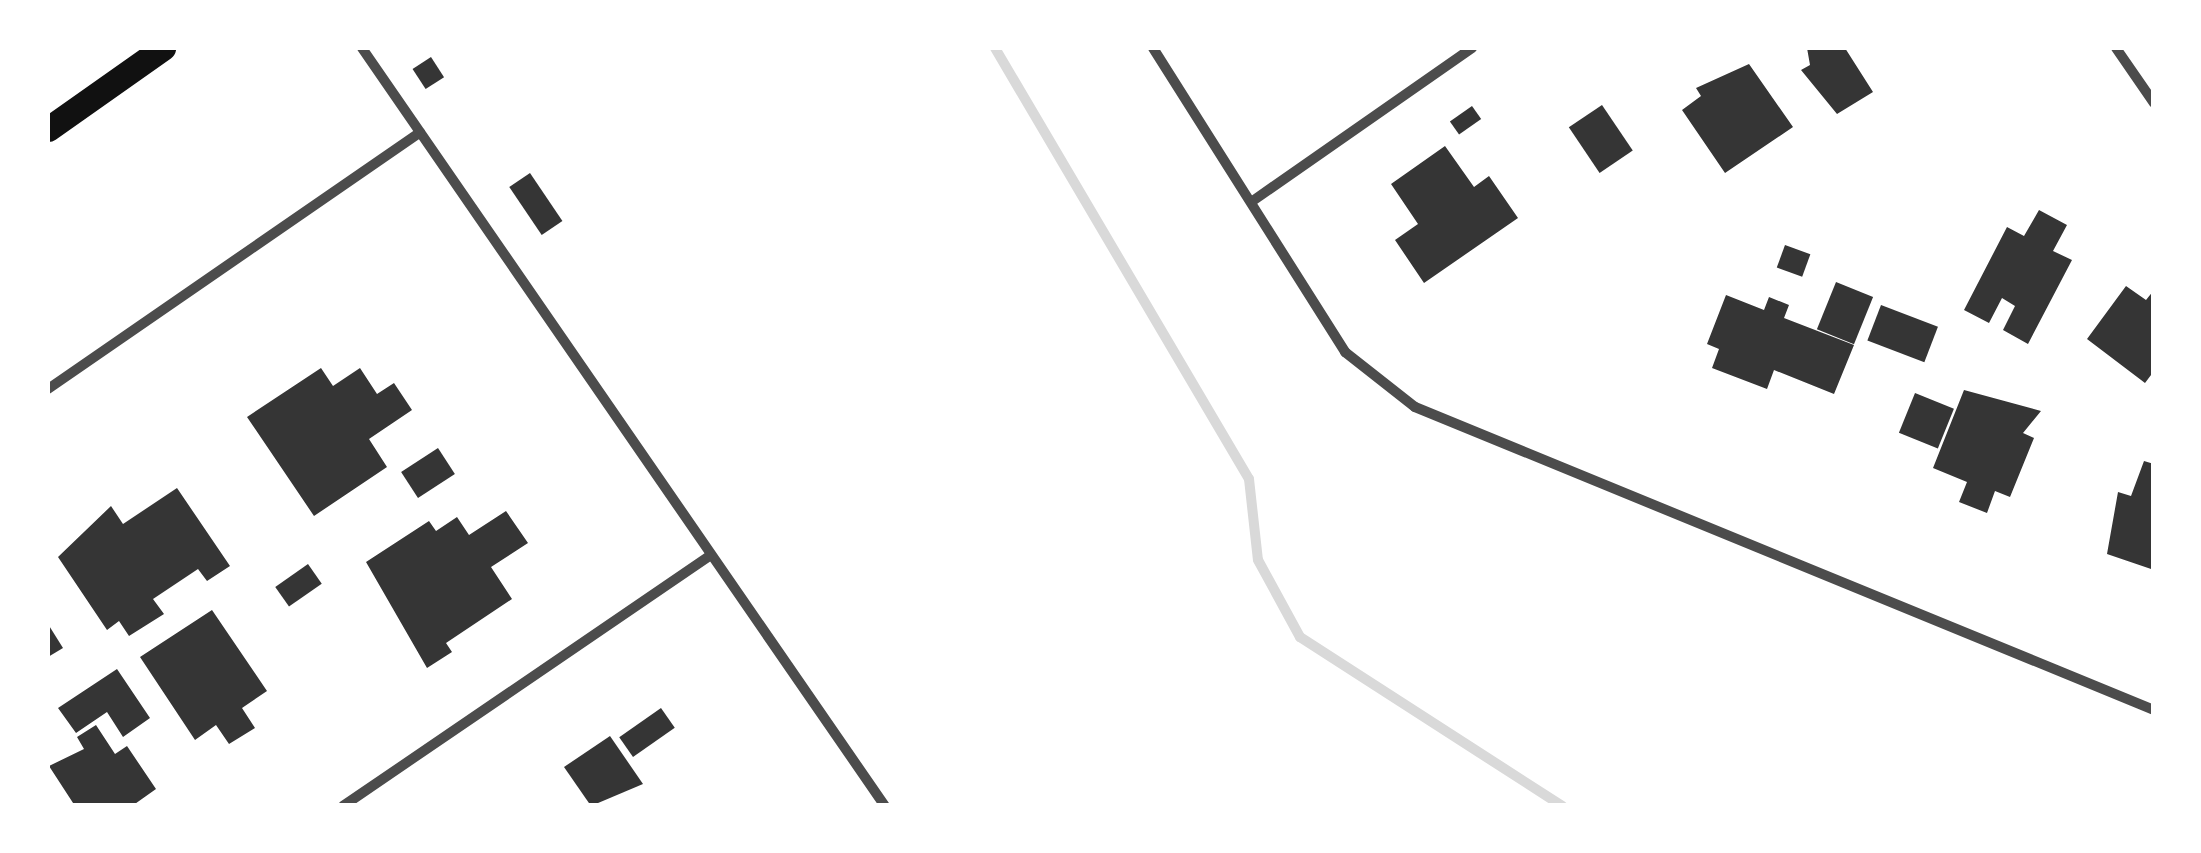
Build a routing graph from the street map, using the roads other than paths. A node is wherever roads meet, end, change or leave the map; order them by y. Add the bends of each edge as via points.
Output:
1 (164, 48) edge
2 (362, 48) edge
3 (1152, 48) edge
4 (1472, 48) edge
5 (2116, 48) edge
6 (2154, 103) edge
7 (48, 129) edge
8 (420, 132) junction
9 (1254, 200) junction
10 (48, 389) edge
11 (708, 557) junction
12 (2154, 710) edge
13 (343, 806) edge
14 (885, 806) edge

1 - 7 main road
2 - 8 street
3 - 9 street
4 - 9 street
5 - 6 street
8 - 10 street
8 - 11 street
9 - 12 street via 1346,352 1415,407
11 - 13 street
11 - 14 street

